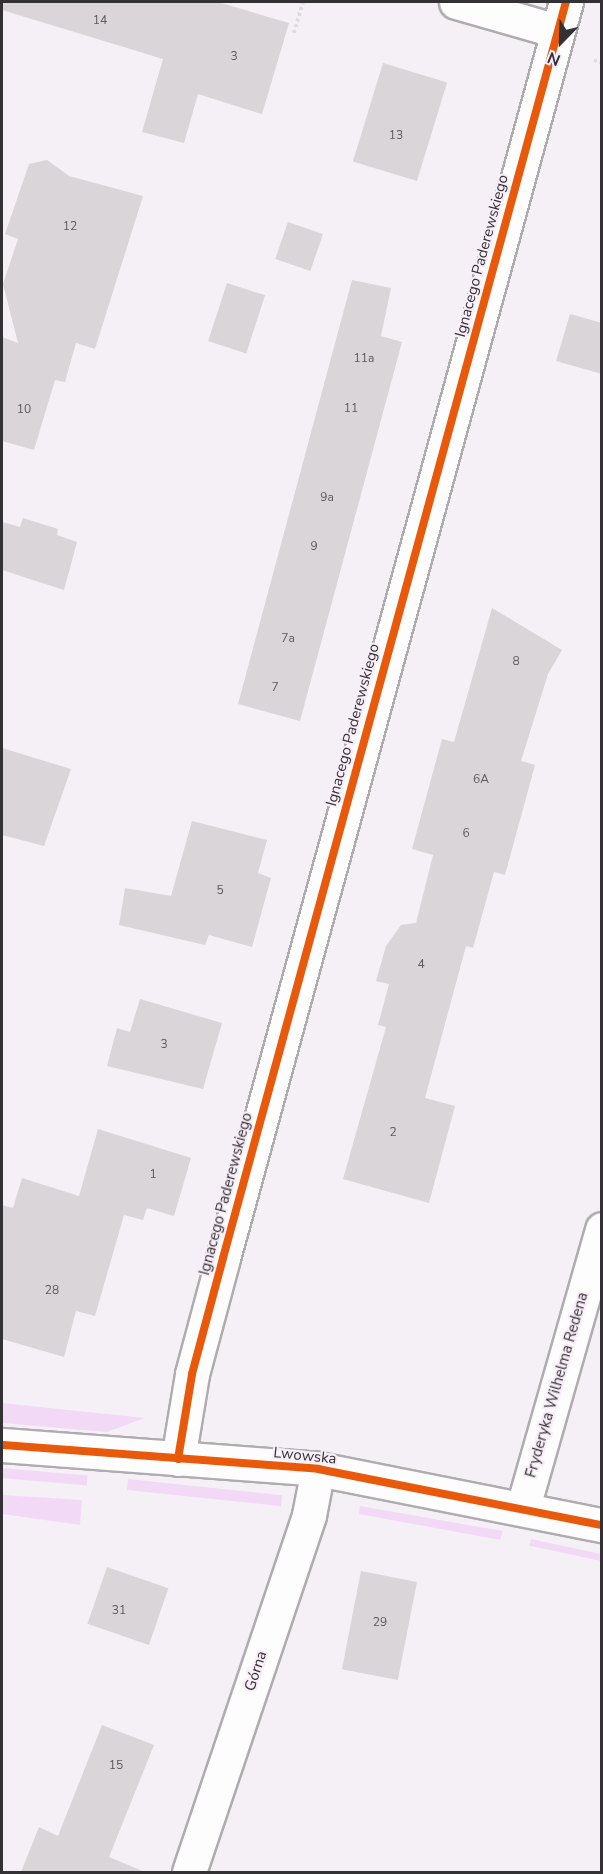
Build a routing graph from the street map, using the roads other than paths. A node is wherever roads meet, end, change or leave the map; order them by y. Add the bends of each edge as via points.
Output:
1 (456, 2) edge
2 (561, 16) edge
3 (602, 1229) edge
4 (2, 1445) edge
5 (178, 1458) junction
6 (318, 1469) junction
7 (523, 1507) junction
8 (602, 1525) edge
9 (189, 1872) edge

1 - 2 street
2 - 5 street, Ignacego Paderewskiego via 192,1374
3 - 7 street, Fryderyka Wilhelma Redena
4 - 5 street, Lwowska
5 - 6 street, Lwowska
6 - 7 street, Lwowska
6 - 9 street, Górna via 309,1515
7 - 8 street, Lwowska

